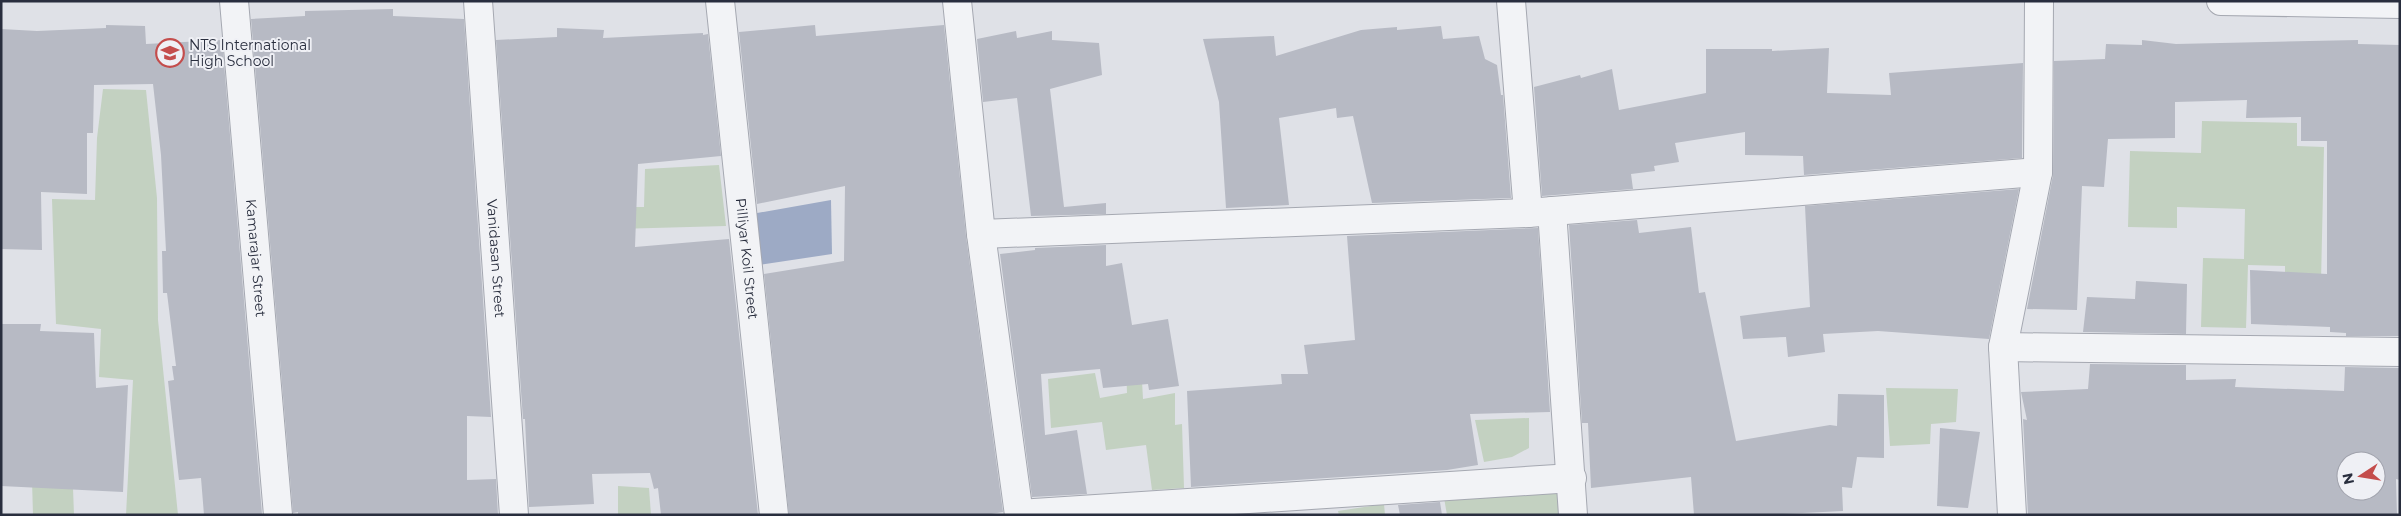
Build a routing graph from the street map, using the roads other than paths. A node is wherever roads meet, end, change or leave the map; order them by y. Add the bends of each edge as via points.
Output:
1 (234, 1) edge
2 (478, 1) edge
3 (720, 1) edge
4 (957, 1) edge
5 (1511, 1) edge
6 (2039, 1) edge
7 (2221, 1) edge
8 (2400, 4) edge
9 (2038, 172) junction
10 (1540, 212) junction
11 (981, 234) junction
12 (2003, 347) junction
13 (2400, 352) edge
14 (1572, 478) junction
15 (278, 515) edge
16 (514, 515) edge
17 (774, 515) edge
18 (1019, 515) edge
19 (1573, 515) edge
20 (2012, 515) edge

1 - 15 street, Kamarajar Street
2 - 16 street, Vanidasan Street
3 - 17 street, Pilliyar Koil Street
4 - 11 street
5 - 10 street
6 - 9 street
7 - 8 street
9 - 10 street
9 - 12 street
10 - 11 street
10 - 14 street
11 - 18 street
12 - 13 street
12 - 20 street
14 - 18 street
14 - 19 street

